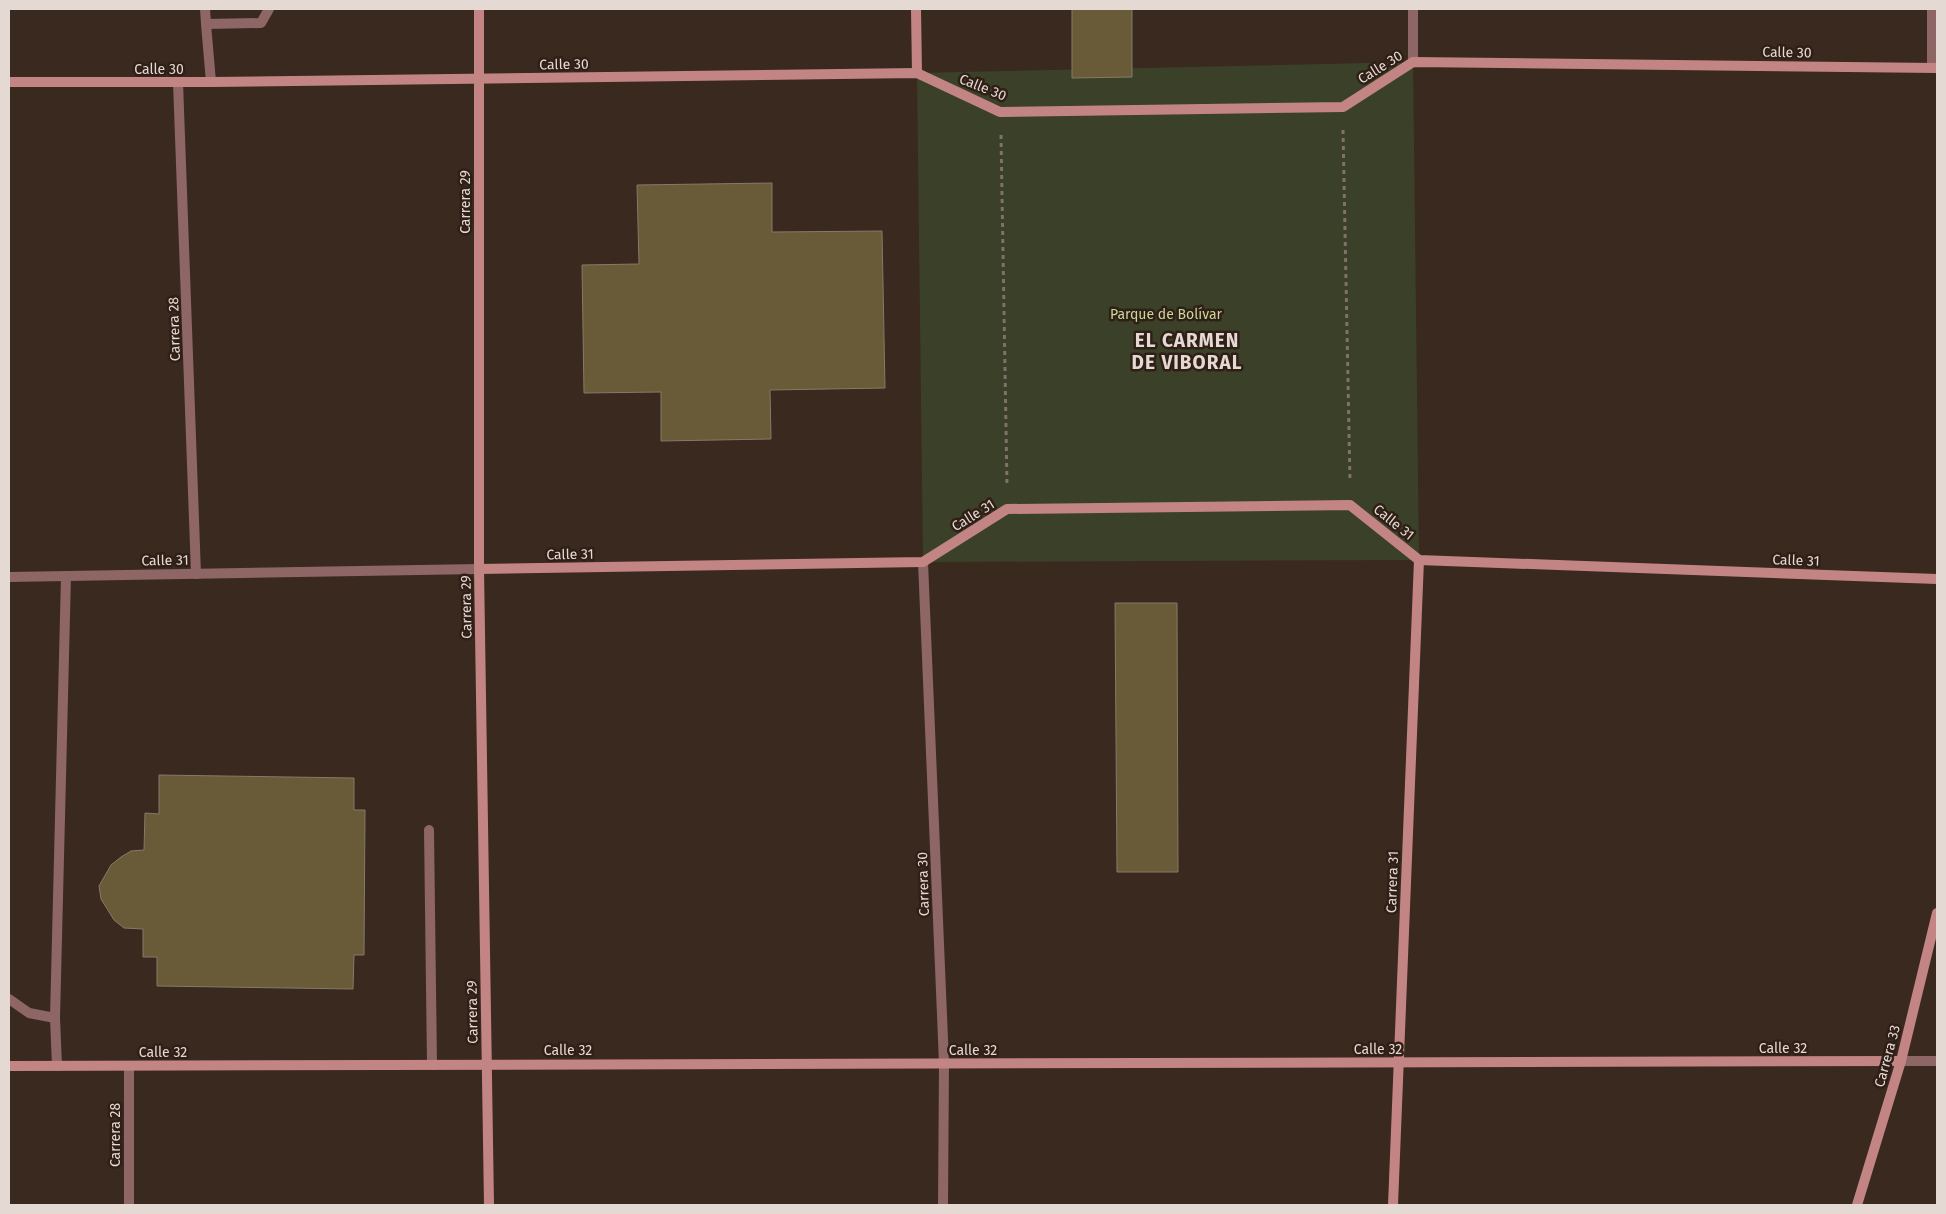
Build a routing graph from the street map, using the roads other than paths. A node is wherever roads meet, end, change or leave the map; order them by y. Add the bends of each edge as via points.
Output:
1 (204, 9) edge
2 (269, 9) edge
3 (479, 9) edge
4 (916, 9) edge
5 (1414, 9) edge
6 (1932, 9) edge
7 (206, 24) junction
8 (1413, 62) junction
9 (1934, 68) edge
10 (917, 73) junction
11 (478, 79) junction
12 (9, 82) edge
13 (178, 82) junction
14 (211, 82) junction
15 (1419, 560) junction
16 (923, 562) junction
17 (479, 569) junction
18 (196, 574) junction
19 (66, 576) junction
20 (9, 577) edge
21 (1937, 579) edge
22 (429, 830) dead end
23 (1937, 913) edge
24 (9, 999) edge
25 (55, 1018) junction
26 (1901, 1061) junction
27 (1937, 1061) edge
28 (1398, 1062) junction
29 (944, 1063) junction
30 (487, 1064) junction
31 (432, 1065) junction
32 (9, 1066) edge
33 (58, 1066) junction
34 (129, 1066) junction
35 (128, 1205) edge
36 (489, 1205) edge
37 (942, 1205) edge
38 (1393, 1205) edge
39 (1857, 1205) edge

1 - 7 street
2 - 7 street via 261,23
3 - 11 main road, Carrera 29
4 - 10 main road
5 - 8 street
6 - 9 street
7 - 14 street
8 - 9 main road, Calle 30
8 - 10 main road, Calle 30 via 1343,107 1000,112
10 - 11 main road, Calle 30
11 - 14 main road, Calle 30
11 - 17 main road, Carrera 29
12 - 13 main road, Calle 30
13 - 14 main road, Calle 30
13 - 18 street, Carrera 28
15 - 16 main road, Calle 31 via 1350,505 1007,509
15 - 21 main road, Calle 31
15 - 28 main road, Carrera 31
16 - 17 main road, Calle 31
16 - 29 street, Carrera 30
17 - 18 street, Calle 31
17 - 30 main road, Carrera 29
18 - 19 street, Calle 31
19 - 20 street, Calle 31
19 - 25 street
22 - 31 street
23 - 26 main road, Carrera 33
24 - 25 street via 28,1013
25 - 33 street
26 - 27 street, Calle 32
26 - 28 main road, Calle 32
26 - 39 main road, Carrera 33
28 - 29 main road, Calle 32
28 - 38 main road, Carrera 31
29 - 30 main road, Calle 32
29 - 37 street, Carrera 30
30 - 31 main road, Calle 32
30 - 36 main road, Carrera 29
31 - 34 main road, Calle 32
32 - 33 main road, Calle 32
33 - 34 main road, Calle 32
34 - 35 street, Carrera 28

